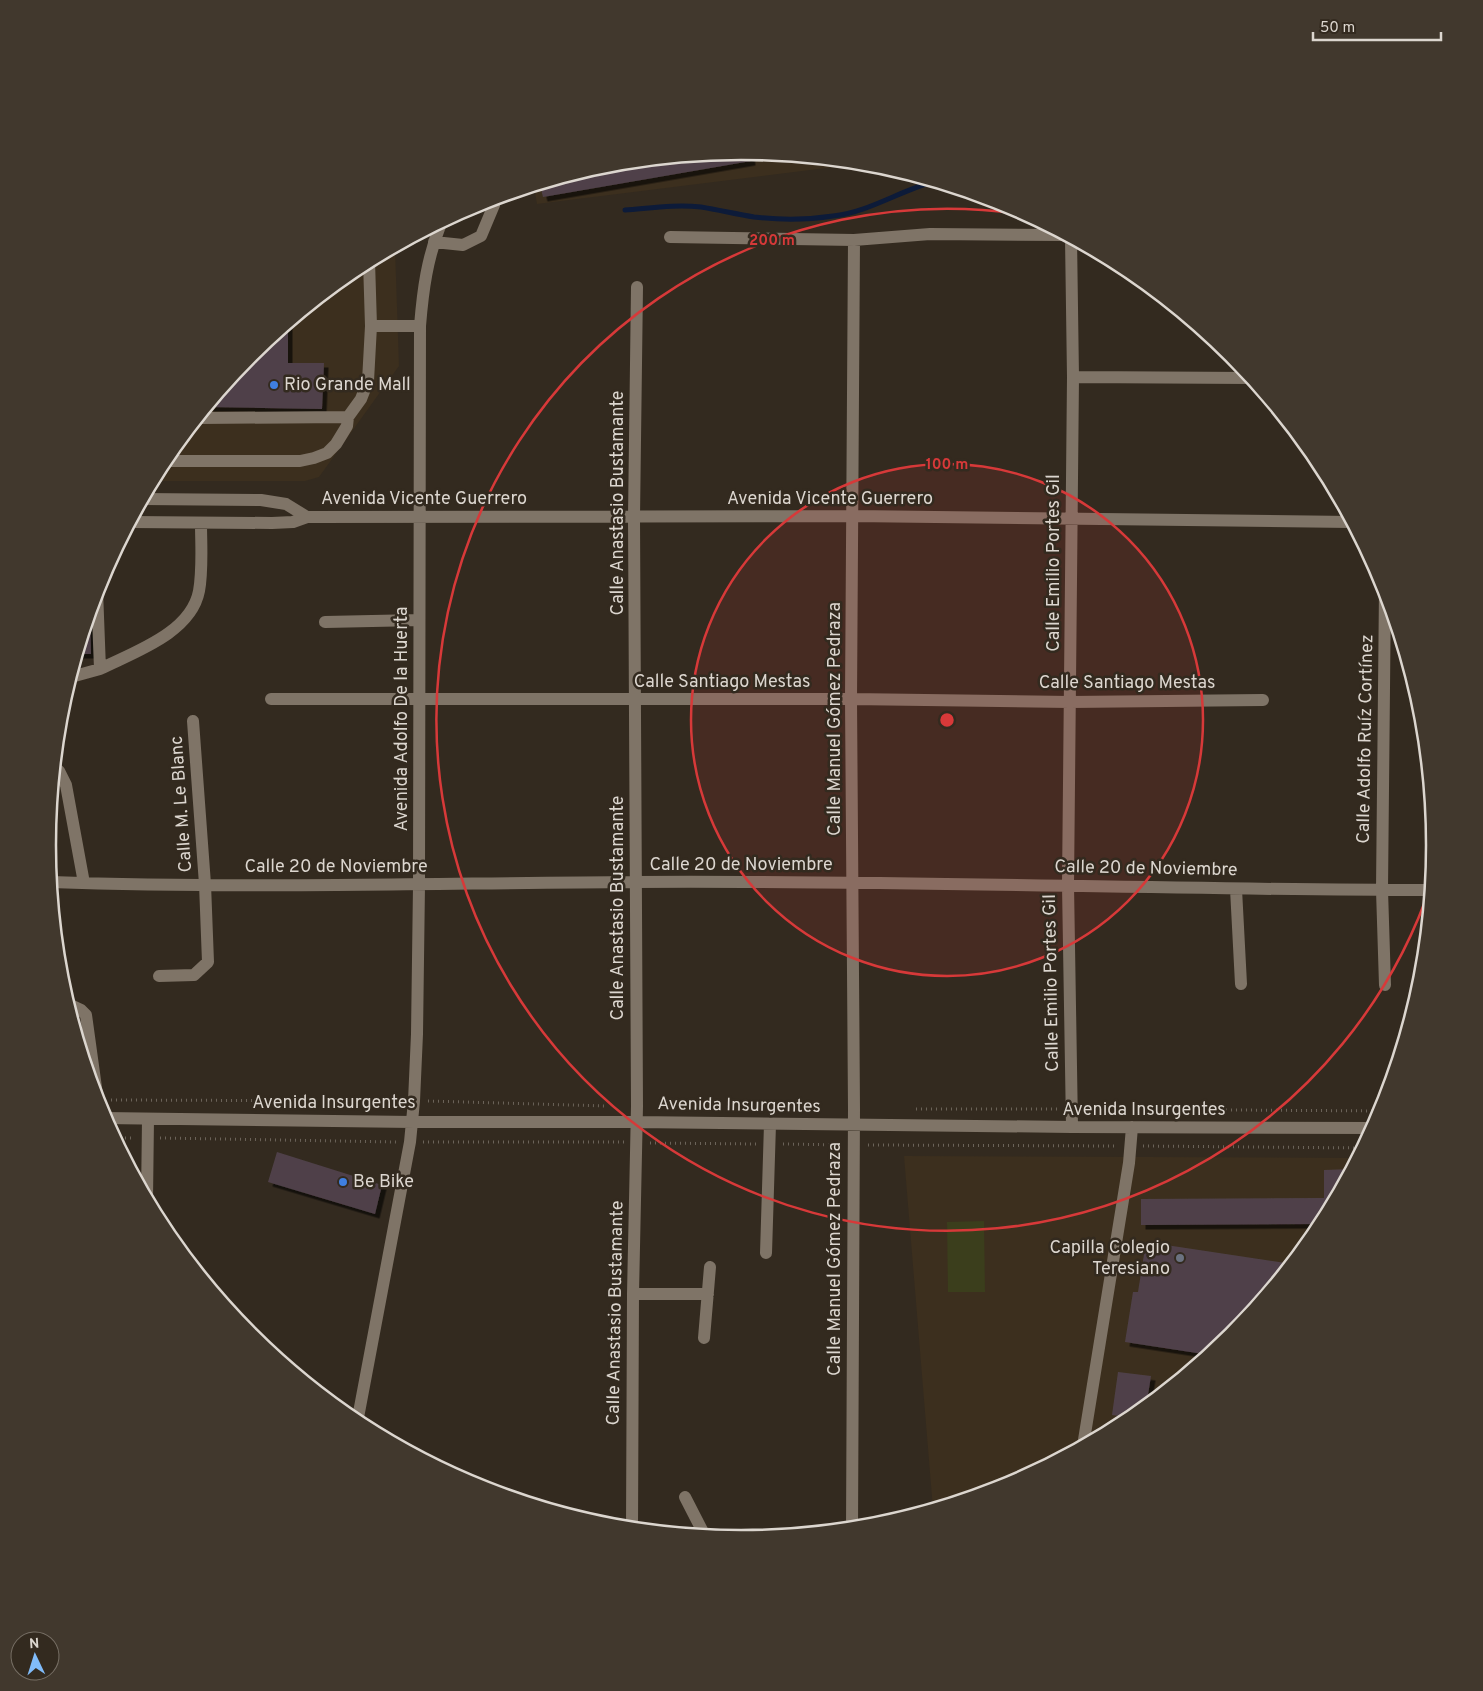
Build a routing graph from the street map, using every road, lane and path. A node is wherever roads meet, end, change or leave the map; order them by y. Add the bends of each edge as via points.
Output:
1 (493, 207) edge
2 (438, 231) edge
3 (1052, 235) edge
4 (670, 237) dead end
5 (854, 240) junction
6 (434, 242) junction
7 (1071, 245) edge
8 (369, 271) edge
9 (637, 287) dead end
10 (371, 326) junction
11 (420, 326) junction
12 (1072, 377) junction
13 (1242, 378) edge
14 (348, 417) junction
15 (206, 418) edge
16 (175, 461) edge
17 (150, 499) edge
18 (853, 516) junction
19 (308, 517) junction
20 (419, 517) junction
21 (634, 517) junction
22 (1072, 519) junction
23 (138, 522) edge
24 (1345, 522) edge
25 (201, 523) junction
26 (1385, 610) edge
27 (98, 611) edge
28 (419, 620) junction
29 (324, 622) dead end
30 (100, 668) junction
31 (78, 675) edge
32 (271, 699) dead end
33 (851, 699) junction
34 (420, 700) junction
35 (635, 700) junction
36 (1263, 700) dead end
37 (1070, 702) junction
38 (193, 721) dead end
39 (60, 773) edge
40 (58, 882) edge
41 (635, 882) junction
42 (84, 883) junction
43 (205, 884) junction
44 (853, 884) junction
45 (419, 885) junction
46 (1068, 885) junction
47 (1236, 888) junction
48 (1382, 890) junction
49 (1425, 890) edge
50 (159, 976) dead end
51 (1241, 984) dead end
52 (1386, 985) dead end
53 (76, 1006) edge
54 (93, 1067) edge
55 (106, 1101) edge
56 (414, 1101) junction
57 (608, 1106) dead end
58 (913, 1109) dead end
59 (1072, 1109) junction
60 (1374, 1111) edge
61 (113, 1118) edge
62 (148, 1120) junction
63 (413, 1122) junction
64 (636, 1122) junction
65 (770, 1124) junction
66 (853, 1126) junction
67 (1132, 1126) junction
68 (1072, 1127) junction
69 (1365, 1130) edge
70 (122, 1138) edge
71 (148, 1138) junction
72 (410, 1142) junction
73 (636, 1142) junction
74 (770, 1144) junction
75 (853, 1145) junction
76 (1131, 1146) junction
77 (1356, 1148) edge
78 (147, 1187) edge
79 (766, 1253) dead end
80 (710, 1267) dead end
81 (633, 1294) junction
82 (708, 1294) junction
83 (704, 1338) dead end
84 (359, 1413) edge
85 (1084, 1439) edge
86 (685, 1497) dead end
87 (632, 1522) edge
88 (852, 1522) edge
89 (702, 1529) edge

1 - 6 street via 481,236 463,245
2 - 6 street, Avenida Adolfo De la Huerta
3 - 5 street via 930,234
4 - 5 street
5 - 18 street, Calle Manuel Gómez Pedraza
6 - 11 street, Avenida Adolfo De la Huerta via 423,286
7 - 12 street, Calle Emilio Portes Gil
8 - 10 street
9 - 21 street, Calle Anastasio Bustamante
10 - 11 street
10 - 14 street via 368,381 361,399
11 - 20 street, Avenida Adolfo De la Huerta
12 - 13 street
12 - 22 street, Calle Emilio Portes Gil
14 - 15 street
14 - 16 street via 336,444 314,458 300,461
17 - 19 street, Avenida Vicente Guerrero via 261,500 286,504
18 - 21 street, Avenida Vicente Guerrero
18 - 22 street, Avenida Vicente Guerrero
18 - 33 street, Calle Manuel Gómez Pedraza
19 - 20 street, Avenida Vicente Guerrero
19 - 25 street, Avenida Vicente Guerrero via 293,522
20 - 21 street, Avenida Vicente Guerrero
20 - 28 street, Avenida Adolfo De la Huerta
21 - 35 street, Calle Anastasio Bustamante
22 - 24 street, Avenida Vicente Guerrero
22 - 37 street, Calle Emilio Portes Gil
23 - 25 street, Avenida Vicente Guerrero
25 - 30 street via 202,573 192,611 180,626
26 - 48 street, Calle Adolfo Ruíz Cortínez
27 - 30 street
28 - 29 street
28 - 34 street, Avenida Adolfo De la Huerta
30 - 31 street
32 - 34 street, Calle Santiago Mestas
33 - 35 street, Calle Santiago Mestas
33 - 37 street, Calle Santiago Mestas
33 - 44 street, Calle Manuel Gómez Pedraza
34 - 35 street, Calle Santiago Mestas
34 - 45 street, Avenida Adolfo De la Huerta
35 - 41 street, Calle Anastasio Bustamante
36 - 37 street, Calle Santiago Mestas
37 - 46 street, Calle Emilio Portes Gil
38 - 43 street, Calle M. Le Blanc
39 - 42 street via 66,785
40 - 42 street, Calle 20 de Noviembre
41 - 44 street, Calle 20 de Noviembre
41 - 45 street, Calle 20 de Noviembre
41 - 64 street, Calle Anastasio Bustamante
42 - 43 street, Calle 20 de Noviembre
43 - 45 street, Calle 20 de Noviembre
43 - 50 street, Calle M. Le Blanc via 208,962 194,975
44 - 46 street, Calle 20 de Noviembre
44 - 66 street, Calle Manuel Gómez Pedraza
45 - 56 street, Avenida Adolfo De la Huerta
46 - 47 street, Calle 20 de Noviembre
46 - 59 street, Calle Emilio Portes Gil
47 - 48 street, Calle 20 de Noviembre
47 - 51 street
48 - 49 street, Calle 20 de Noviembre
48 - 52 street, Calle Adolfo Ruíz Cortínez
53 - 54 street via 86,1015
55 - 56 path
56 - 57 path
56 - 63 street, Avenida Adolfo De la Huerta
58 - 59 path
59 - 60 path
59 - 68 street, Calle Emilio Portes Gil
61 - 62 street, Avenida Insurgentes
62 - 63 street, Avenida Insurgentes
62 - 71 street
63 - 64 street, Avenida Insurgentes
63 - 72 street, Avenida Adolfo De la Huerta
64 - 65 street, Avenida Insurgentes
64 - 73 street, Calle Anastasio Bustamante
65 - 66 street, Avenida Insurgentes
65 - 74 street
66 - 68 street, Avenida Insurgentes
66 - 75 street, Calle Manuel Gómez Pedraza
67 - 68 street, Avenida Insurgentes
67 - 69 street, Avenida Insurgentes
67 - 76 street
70 - 71 path
71 - 72 path
71 - 78 street
72 - 73 path
72 - 84 street, Avenida Adolfo De la Huerta
73 - 74 path
73 - 81 street, Calle Anastasio Bustamante
74 - 75 path
74 - 79 street
75 - 76 path
75 - 88 street, Calle Manuel Gómez Pedraza
76 - 77 path
76 - 85 street
80 - 82 street
81 - 82 street
81 - 87 street, Calle Anastasio Bustamante
82 - 83 street
86 - 89 street

